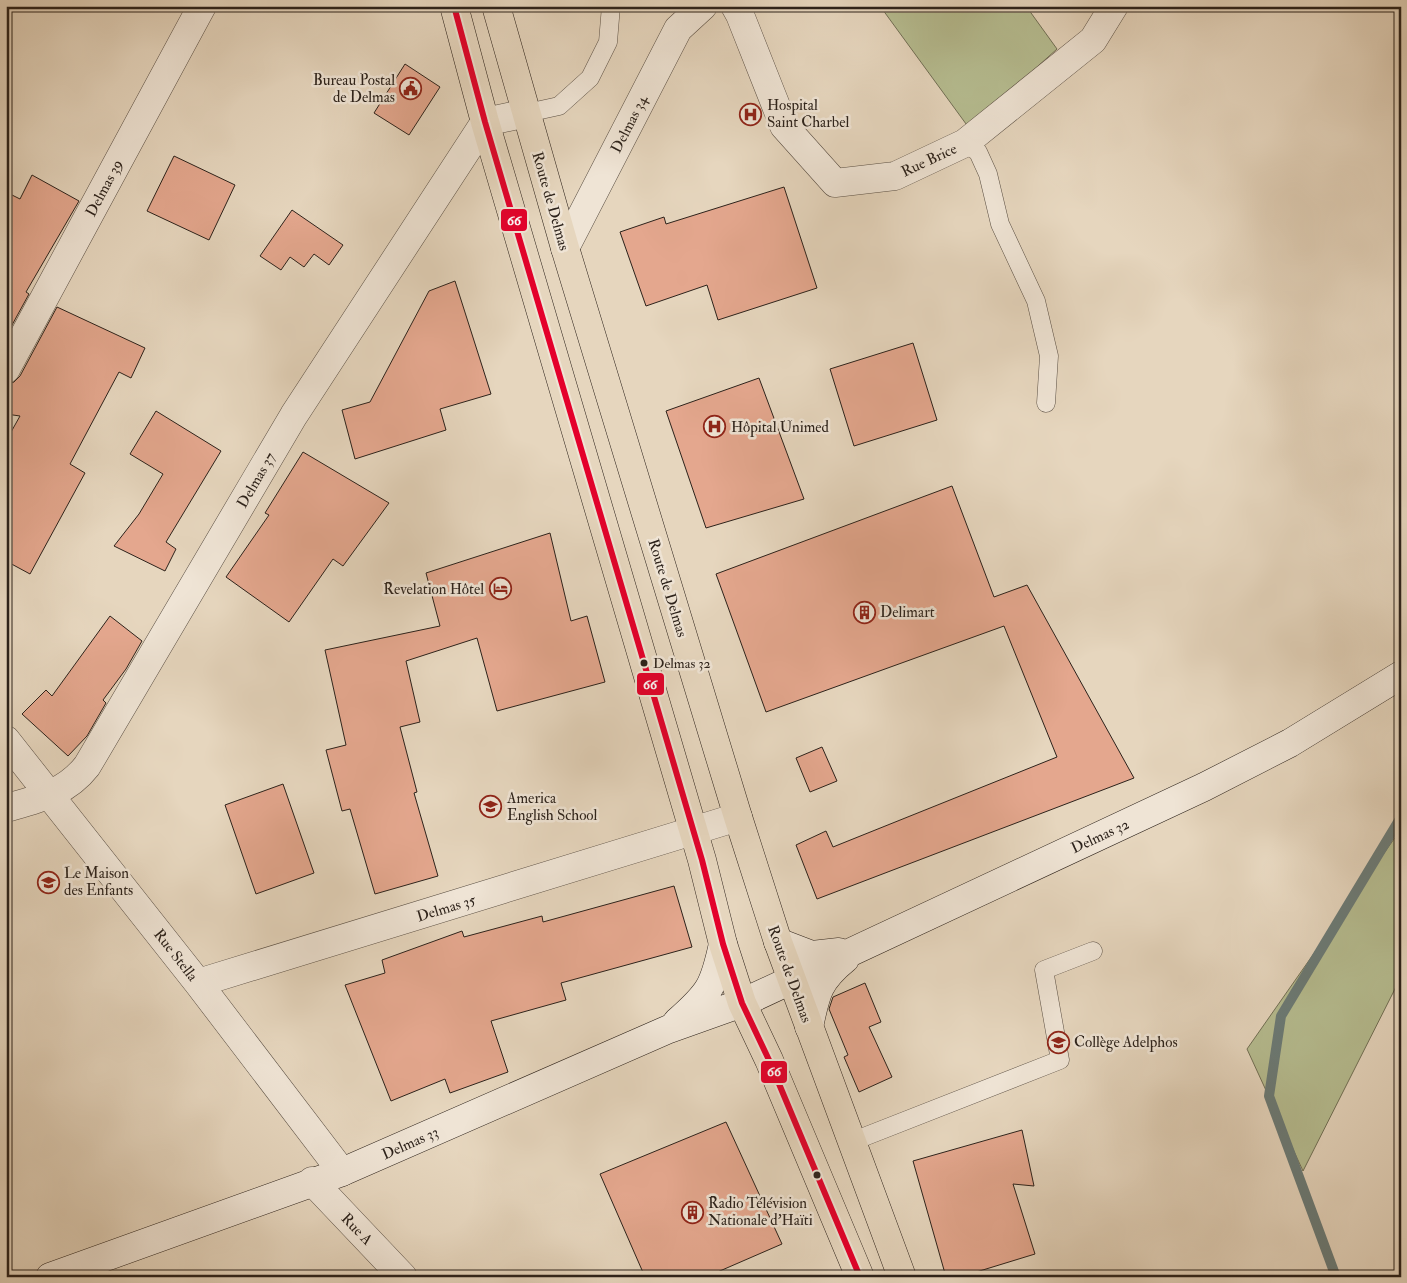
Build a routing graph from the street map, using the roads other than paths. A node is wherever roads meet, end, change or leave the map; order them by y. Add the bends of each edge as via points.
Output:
1 (202, 6) edge
2 (454, 6) edge
3 (496, 6) edge
4 (611, 6) edge
5 (703, 6) edge
6 (735, 6) edge
7 (1114, 6) edge
8 (527, 113) junction
9 (485, 122) junction
10 (965, 144) junction
11 (565, 248) junction
12 (6, 370) edge
13 (1046, 403) dead end
14 (1398, 676) edge
15 (6, 740) edge
16 (49, 796) junction
17 (6, 808) edge
18 (738, 817) junction
19 (693, 832) junction
20 (778, 942) junction
21 (723, 944) junction
22 (856, 950) junction
23 (1093, 951) dead end
24 (791, 979) junction
25 (198, 983) junction
26 (742, 1003) junction
27 (809, 1027) junction
28 (669, 1029) junction
29 (851, 1142) junction
30 (342, 1172) junction
31 (312, 1181) junction
32 (50, 1277) edge
33 (403, 1277) edge
34 (860, 1277) edge
35 (902, 1277) edge

1 - 12 street, Delmas 39
2 - 9 main road
3 - 8 main road, Route de Delmas
4 - 8 lane via 608,42 590,78 559,106
5 - 11 street, Delmas 34 via 678,29
6 - 10 street, Rue Brice via 784,126 835,183 895,176
7 - 10 street, Rue Brice via 1093,40
8 - 9 street
8 - 11 main road, Route de Delmas
9 - 16 street, Delmas 37 via 294,415 87,766 78,778
9 - 19 main road
10 - 13 lane via 978,152 988,174 1000,224 1036,301 1049,356
11 - 18 main road, Route de Delmas
14 - 22 street, Delmas 32 via 1290,743 1204,787
15 - 16 street, Rue Stella
16 - 17 street, Delmas 37
16 - 25 street, Rue Stella
18 - 19 street, Delmas 35
18 - 20 main road, Route de Delmas
19 - 21 main road
19 - 25 street, Delmas 35
20 - 22 street via 812,955
20 - 24 main road, Route de Delmas
21 - 26 main road
21 - 28 street via 716,978 710,989
22 - 24 street, Delmas 32
22 - 27 street via 825,977 817,993
23 - 29 lane via 1044,970 1060,1060
24 - 26 street, Delmas 33
24 - 27 main road, Route de Delmas
25 - 30 street, Rue Stella
26 - 28 street, Delmas 33
26 - 34 main road
27 - 29 main road, Route de Delmas
28 - 30 street, Delmas 33
29 - 35 main road, Route de Delmas
30 - 31 street, Delmas 33
31 - 32 street, Delmas 33
31 - 33 street, Rue A

